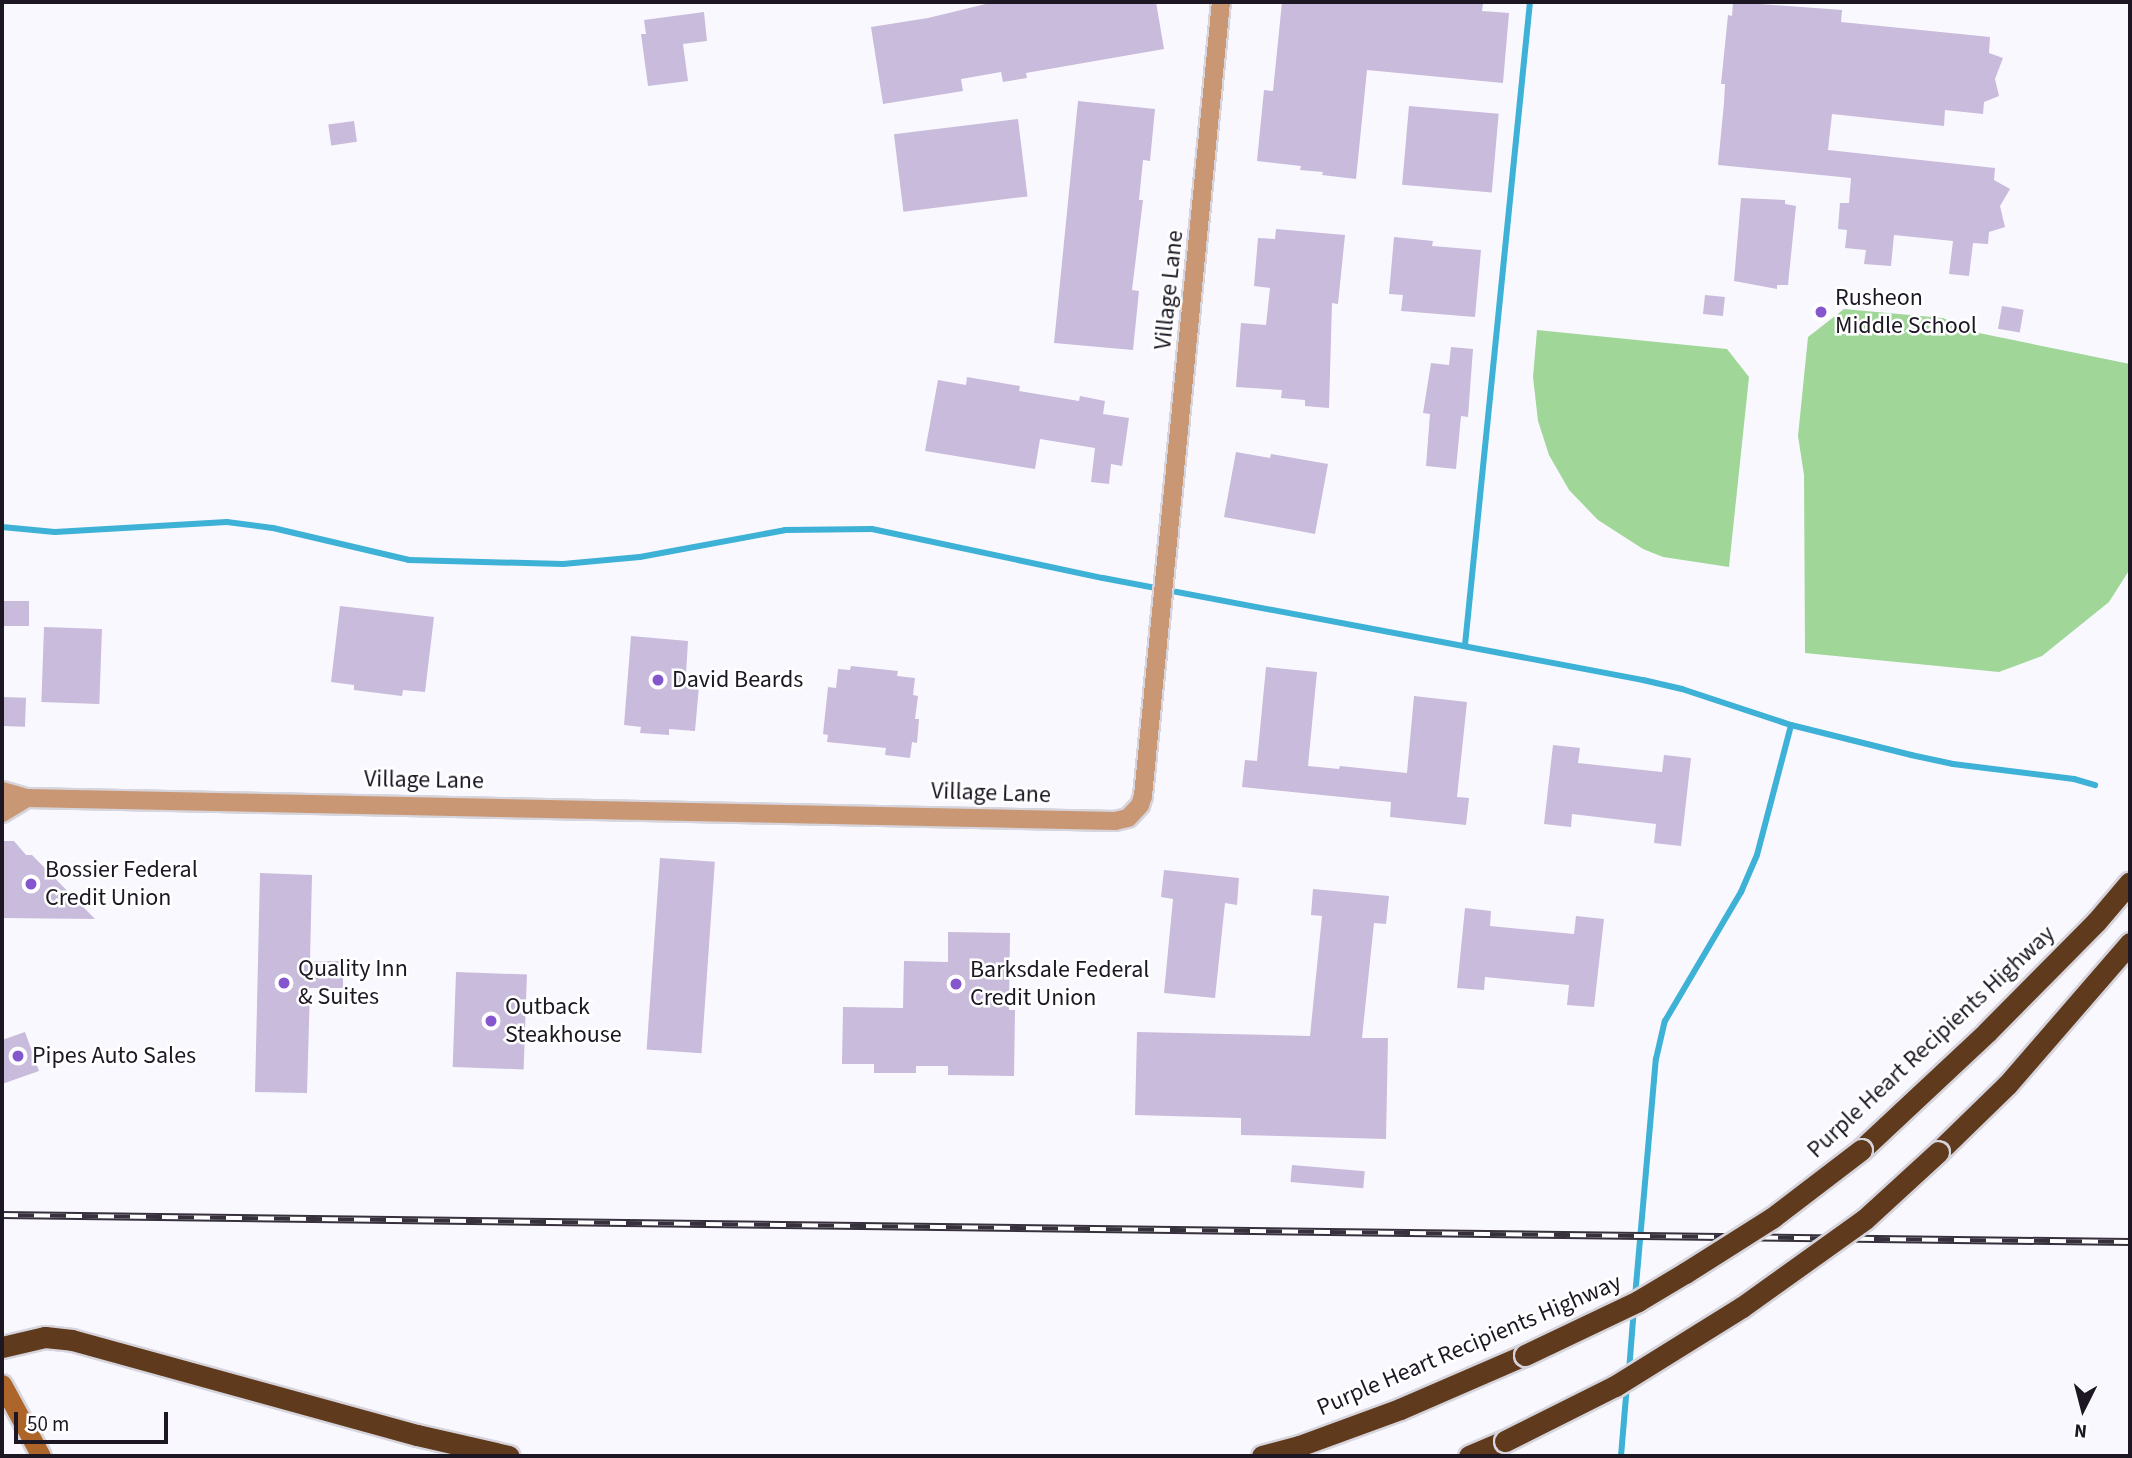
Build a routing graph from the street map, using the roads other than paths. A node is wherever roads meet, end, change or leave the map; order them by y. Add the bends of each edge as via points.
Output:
1 (1221, 2) edge
2 (2, 791) edge
3 (27, 798) junction
4 (2, 813) edge
5 (2130, 882) edge
6 (2130, 943) edge
7 (2, 1348) edge
8 (2, 1384) edge
9 (41, 1456) edge
10 (509, 1456) edge
11 (1262, 1456) edge
12 (1469, 1456) edge

1 - 3 street, Village Lane via 1143,796 1133,815 1119,821
2 - 3 street, Village Lane
3 - 4 street
5 - 11 highway, Purple Heart Recipients Highway, bridge via 1987,1032 1861,1150 1772,1217 1604,1319 1399,1409
6 - 12 highway, bridge via 2007,1084 1865,1219 1742,1307 1615,1386
7 - 10 highway via 59,1337
8 - 9 main road

